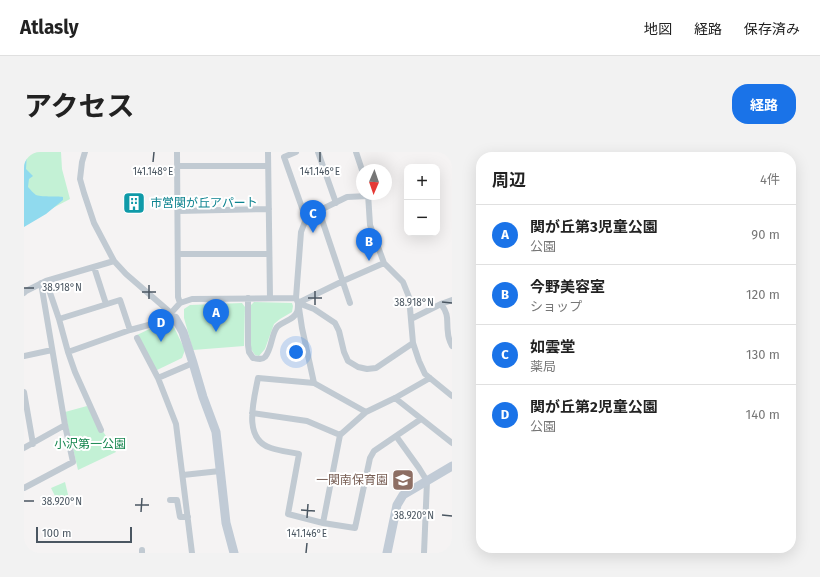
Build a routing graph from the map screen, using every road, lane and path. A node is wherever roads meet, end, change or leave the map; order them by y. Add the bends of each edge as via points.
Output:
1 (85, 152) edge
2 (177, 152) edge
3 (268, 152) edge
4 (296, 152) edge
5 (318, 152) edge
6 (356, 152) edge
7 (360, 164) edge
8 (177, 166) junction
9 (268, 166) junction
10 (356, 196) edge
11 (368, 200) edge
12 (336, 203) junction
13 (269, 209) junction
14 (178, 211) junction
15 (319, 211) junction
16 (306, 219) junction
17 (178, 254) junction
18 (270, 254) junction
19 (114, 261) junction
20 (384, 263) junction
21 (94, 267) junction
22 (343, 281) junction
23 (44, 282) junction
24 (24, 293) edge
25 (248, 298) junction
26 (270, 298) junction
27 (297, 300) junction
28 (452, 300) edge
29 (180, 303) junction
30 (350, 303) dead end
31 (106, 304) junction
32 (441, 304) junction
33 (173, 315) junction
34 (59, 319) junction
35 (411, 319) junction
36 (130, 330) junction
37 (137, 338) dead end
38 (412, 343) junction
39 (452, 346) edge
40 (52, 350) junction
41 (68, 352) junction
42 (24, 356) edge
43 (194, 363) junction
44 (158, 378) junction
45 (430, 378) junction
46 (314, 383) junction
47 (24, 392) edge
48 (452, 396) edge
49 (395, 398) junction
50 (366, 412) junction
51 (252, 413) junction
52 (421, 419) junction
53 (65, 425) junction
54 (101, 430) dead end
55 (340, 435) junction
56 (396, 436) junction
57 (33, 444) junction
58 (452, 444) edge
59 (24, 448) edge
60 (452, 466) edge
61 (220, 471) junction
62 (183, 475) junction
63 (427, 481) junction
64 (24, 488) edge
65 (170, 500) dead end
66 (188, 517) junction
67 (323, 523) junction
68 (192, 553) edge
69 (234, 553) edge
70 (242, 553) edge
71 (388, 553) edge
72 (424, 553) edge

1 - 19 street via 80,178 94,223
2 - 8 street
3 - 9 street
4 - 16 street via 284,157
5 - 12 street
6 - 7 street
8 - 9 street
8 - 14 street
9 - 13 street
10 - 12 street via 347,197
11 - 20 street via 370,225
12 - 15 street
13 - 14 street
13 - 18 street
14 - 17 street
15 - 16 street
15 - 22 street
16 - 27 street via 301,232
17 - 18 street
17 - 29 street
18 - 26 street
19 - 21 street
19 - 33 street
20 - 22 street
20 - 35 street via 403,282 409,297
21 - 23 street
21 - 31 street
22 - 27 street
22 - 30 street
23 - 24 street
23 - 34 street
23 - 40 street
25 - 26 street
25 - 27 street via 249,352 253,358 260,360 265,357 276,329 297,312
25 - 29 street via 192,299
26 - 27 street
27 - 38 street via 335,323 348,361 358,367 376,368
27 - 46 street
28 - 32 street
29 - 33 street
31 - 34 street
31 - 36 street via 120,300
32 - 35 street
32 - 39 street via 448,320
33 - 36 street
33 - 43 street via 183,332
34 - 41 street
35 - 38 street
36 - 41 street
37 - 44 street
38 - 45 street via 425,374
40 - 42 street
40 - 53 street
41 - 54 street
43 - 44 street
43 - 61 street via 216,432
44 - 62 street via 176,424
45 - 48 street
45 - 49 street
46 - 50 street
46 - 51 street via 258,378
47 - 57 street
49 - 50 street
49 - 52 street
50 - 55 street
51 - 55 street via 307,421
51 - 67 street via 254,432 258,441 270,448 299,454 288,514
52 - 56 street
52 - 58 street
53 - 57 street
53 - 64 street via 73,462
55 - 67 street
56 - 63 street
56 - 67 street via 374,451 370,458 355,528
57 - 59 street
60 - 63 street
61 - 62 street
61 - 69 street via 226,523
62 - 66 street
63 - 71 street via 403,495 397,504
63 - 72 street
65 - 66 street via 177,500 180,517
66 - 68 street
69 - 70 street

